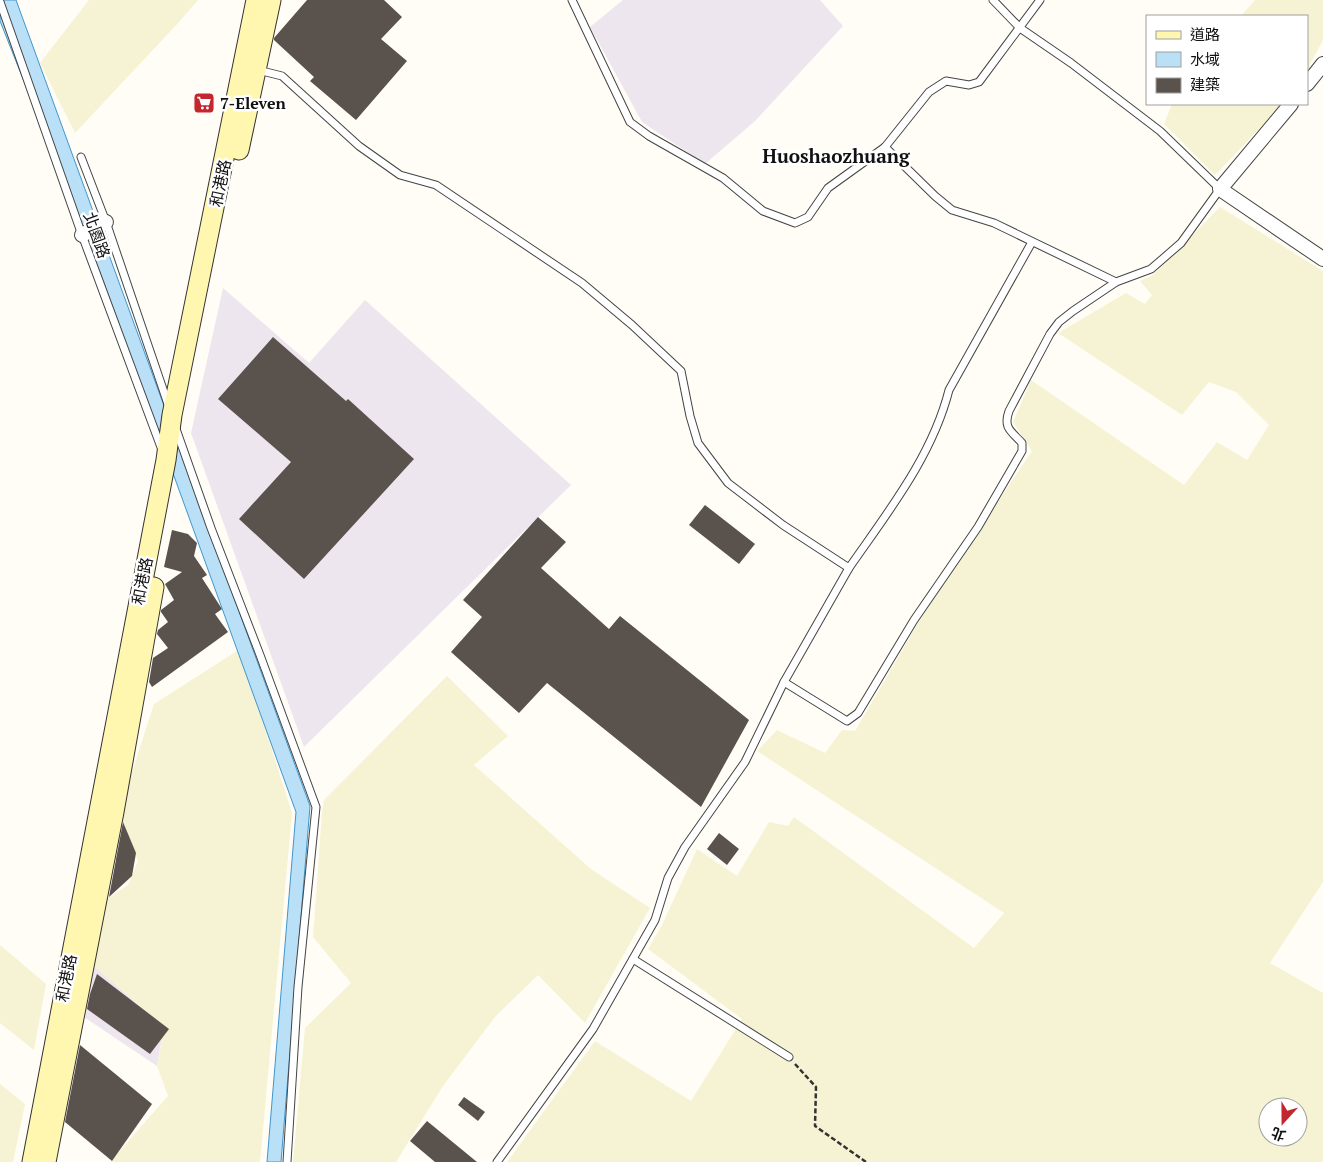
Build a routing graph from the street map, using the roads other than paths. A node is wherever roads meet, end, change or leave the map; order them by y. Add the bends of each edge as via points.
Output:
1 (256, 0) edge
2 (271, 0) edge
3 (572, 0) edge
4 (992, 0) edge
5 (1040, 0) edge
6 (0, 2) edge
7 (1020, 28) junction
8 (1323, 64) edge
9 (250, 68) junction
10 (1308, 83) edge
11 (1289, 105) edge
12 (885, 148) junction
13 (81, 157) dead end
14 (1220, 189) junction
15 (220, 212) junction
16 (106, 222) junction
17 (82, 236) junction
18 (1032, 242) junction
19 (1323, 260) edge
20 (1116, 282) junction
21 (172, 415) junction
22 (173, 455) junction
23 (849, 568) junction
24 (784, 682) junction
25 (633, 960) junction
26 (789, 1058) road end
27 (32, 1162) edge
28 (46, 1162) edge
29 (287, 1162) edge
30 (497, 1162) edge

1 - 9 main road, 和港路
2 - 9 main road, 和港路
3 - 12 lane via 630,122 723,178 763,211 795,224 808,217 828,188
4 - 7 lane
5 - 7 lane
6 - 17 lane, 北園路
7 - 12 lane via 979,82 969,85 946,81 930,92
7 - 14 lane via 1160,131
8 - 10 street
9 - 15 main road, 和港路
9 - 23 lane via 282,76 359,146 400,175 436,185 582,283 681,371 698,443 728,483 783,525
11 - 14 street
12 - 18 lane via 952,210 994,222
13 - 16 lane
14 - 19 street
14 - 20 lane via 1181,243 1151,269
15 - 21 main road, 和港路
15 - 22 main road, 和港路
16 - 17 street
16 - 21 lane
17 - 22 lane, 北園路
18 - 20 lane
18 - 23 lane via 949,390 943,412 910,478
20 - 24 lane via 1073,311 1050,334 1006,419 1007,427 1022,443 1022,451 978,527 914,620 858,713 847,721
21 - 22 main road, 和港路
22 - 27 main road, 和港路
22 - 28 main road, 和港路 via 114,812
22 - 29 lane, 北園路 via 211,528 316,807 298,987
23 - 24 lane
24 - 25 lane via 745,762 668,878 654,920
25 - 26 lane
25 - 30 lane via 593,1029

